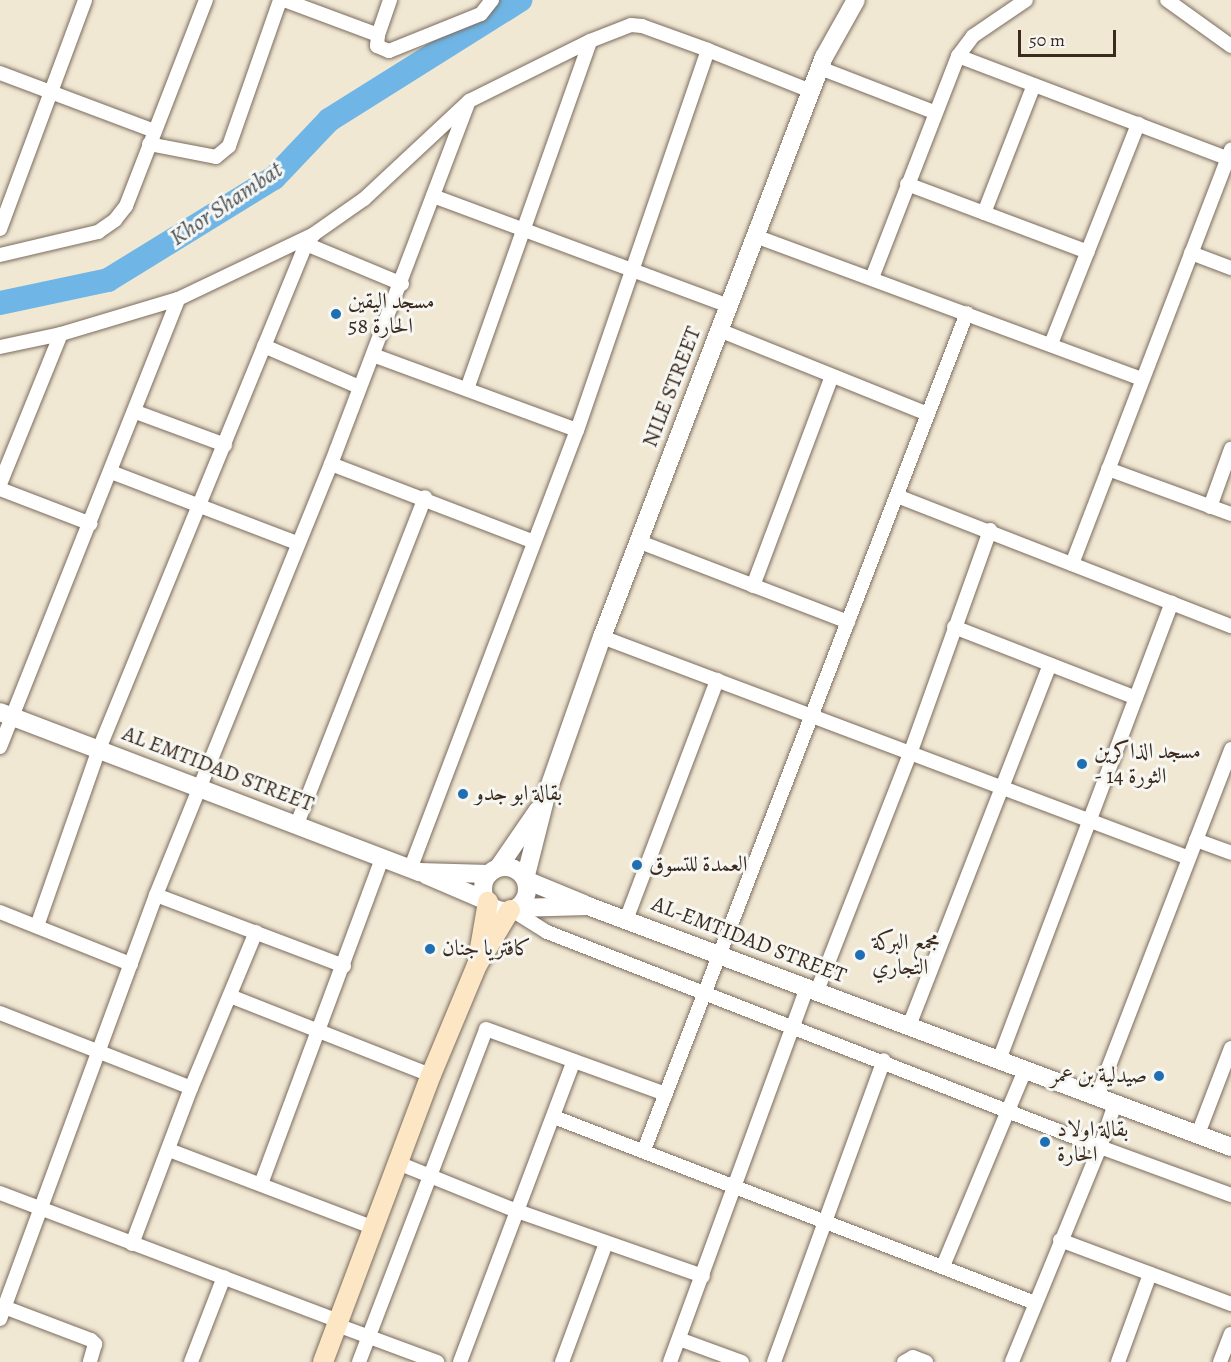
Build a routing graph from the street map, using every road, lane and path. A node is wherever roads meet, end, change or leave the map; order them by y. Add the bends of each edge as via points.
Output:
1 (84, 0) edge
2 (206, 0) edge
3 (282, 0) edge
4 (390, 0) edge
5 (492, 0) edge
6 (856, 0) edge
7 (1026, 0) edge
8 (1167, 0) edge
9 (378, 35) junction
10 (590, 41) junction
11 (1231, 46) edge
12 (708, 50) junction
13 (958, 56) junction
14 (820, 68) junction
15 (0, 73) edge
16 (1034, 85) junction
17 (811, 91) junction
18 (49, 92) junction
19 (469, 101) junction
20 (934, 112) junction
21 (1138, 124) junction
22 (152, 138) junction
23 (1229, 153) edge
24 (907, 184) junction
25 (433, 196) junction
26 (984, 213) junction
27 (0, 229) edge
28 (526, 232) junction
29 (755, 236) junction
30 (310, 239) junction
31 (1088, 252) junction
32 (1191, 253) junction
33 (0, 255) edge
34 (1231, 268) edge
35 (630, 269) junction
36 (872, 278) junction
37 (402, 284) junction
38 (178, 299) junction
39 (728, 306) junction
40 (967, 313) junction
41 (719, 330) junction
42 (61, 334) junction
43 (1051, 345) junction
44 (264, 346) junction
45 (0, 347) edge
46 (373, 355) junction
47 (832, 376) junction
48 (1142, 379) junction
49 (359, 387) junction
50 (467, 388) junction
51 (136, 412) junction
52 (928, 414) junction
53 (577, 430) junction
54 (225, 445) junction
55 (1231, 449) edge
56 (331, 464) junction
57 (1108, 469) junction
58 (111, 472) junction
59 (0, 484) edge
60 (0, 489) edge
61 (897, 496) junction
62 (424, 497) junction
63 (200, 507) junction
64 (1210, 507) junction
65 (1231, 514) edge
66 (91, 524) junction
67 (990, 530) junction
68 (532, 541) junction
69 (640, 542) junction
70 (297, 543) junction
71 (1072, 564) junction
72 (753, 586) junction
73 (1172, 603) junction
74 (848, 622) junction
75 (1231, 626) edge
76 (954, 627) junction
77 (602, 637) junction
78 (1050, 665) junction
79 (717, 680) junction
80 (1136, 698) junction
81 (6, 715) edge
82 (812, 718) junction
83 (0, 747) edge
84 (99, 749) junction
85 (1231, 749) edge
86 (910, 754) junction
87 (200, 787) junction
88 (1001, 789) junction
89 (546, 796) junction
90 (1090, 820) junction
91 (297, 824) junction
92 (1196, 840) junction
93 (1231, 853) edge
94 (382, 858) junction
95 (1189, 858) junction
96 (415, 870) junction
97 (493, 871) junction
98 (525, 879) junction
99 (156, 895) junction
100 (488, 902) junction
101 (588, 906) junction
102 (513, 909) junction
103 (0, 912) edge
104 (626, 920) junction
105 (37, 926) junction
106 (256, 932) junction
107 (721, 956) junction
108 (131, 964) junction
109 (477, 965) junction
110 (344, 966) junction
111 (812, 990) junction
112 (705, 994) junction
113 (230, 996) junction
114 (0, 1014) edge
115 (909, 1026) junction
116 (793, 1027) junction
117 (319, 1030) junction
118 (1231, 1048) edge
119 (98, 1051) junction
120 (884, 1060) junction
121 (999, 1060) junction
122 (574, 1061) junction
123 (1025, 1070) junction
124 (431, 1075) junction
125 (191, 1088) junction
126 (666, 1094) junction
127 (1097, 1097) junction
128 (1115, 1104) junction
129 (1008, 1111) junction
130 (554, 1117) junction
131 (1198, 1134) junction
132 (1100, 1147) junction
133 (1231, 1147) edge
134 (169, 1150) junction
135 (644, 1150) junction
136 (398, 1163) junction
137 (429, 1175) junction
138 (261, 1184) junction
139 (736, 1185) junction
140 (0, 1193) edge
141 (1231, 1195) edge
142 (40, 1209) junction
143 (517, 1211) junction
144 (827, 1220) junction
145 (374, 1228) junction
146 (1060, 1240) junction
147 (606, 1243) junction
148 (132, 1244) junction
149 (943, 1266) junction
150 (1150, 1274) junction
151 (703, 1276) junction
152 (224, 1277) junction
153 (1035, 1303) junction
154 (1231, 1304) edge
155 (2, 1313) edge
156 (338, 1323) junction
157 (1231, 1334) edge
158 (369, 1336) junction
159 (679, 1339) junction
160 (90, 1362) edge
161 (191, 1362) edge
162 (323, 1362) edge
163 (359, 1362) edge
164 (437, 1362) edge
165 (460, 1362) edge
166 (562, 1362) edge
167 (670, 1362) edge
168 (742, 1362) edge
169 (774, 1362) edge
170 (904, 1362) edge
171 (926, 1362) edge
172 (1012, 1362) edge
173 (1118, 1362) edge
174 (1220, 1362) edge

1 - 18 street
2 - 22 street
3 - 9 street
3 - 22 street via 229,146 216,157
4 - 9 street
5 - 9 street via 481,14 389,51 377,46
6 - 14 street, NILE STREET
7 - 13 street via 973,36
8 - 11 street
10 - 12 street via 631,25
10 - 19 street
10 - 28 street
12 - 17 street
12 - 35 street
13 - 16 street
13 - 20 street
14 - 17 street, NILE STREET
14 - 20 street
15 - 18 street
16 - 21 street
16 - 26 street
17 - 29 street, NILE STREET
18 - 22 street
18 - 27 street
19 - 25 street
19 - 30 street via 364,199
20 - 24 street
21 - 23 street
21 - 31 street
22 - 33 street via 126,206 115,220 98,232
23 - 32 street
24 - 26 street
24 - 36 street
25 - 28 street
25 - 37 street
26 - 31 street
28 - 35 street
28 - 50 street
29 - 36 street
29 - 39 street, NILE STREET
30 - 37 street
30 - 38 street
30 - 44 street
31 - 43 street
32 - 34 street
32 - 48 street
35 - 39 street
35 - 53 street
36 - 40 street
37 - 46 street
38 - 42 street
38 - 51 street
39 - 41 street, NILE STREET
40 - 43 street
40 - 52 street
41 - 47 street
41 - 69 street, NILE STREET
42 - 45 street
42 - 59 street
43 - 48 street
44 - 49 street
44 - 54 street
46 - 49 street
46 - 50 street
47 - 52 street
47 - 72 street
48 - 57 street
49 - 56 street
50 - 53 street
51 - 54 street
51 - 58 street
52 - 61 street
53 - 68 street
54 - 63 street
55 - 64 street
56 - 62 street
56 - 70 street
57 - 64 street
57 - 71 street
58 - 63 street
58 - 66 street
60 - 66 street
61 - 67 street
61 - 74 street
62 - 68 street
62 - 91 street
63 - 70 street
63 - 84 street
64 - 65 street
66 - 81 street
67 - 71 street
67 - 76 street
68 - 96 street
69 - 72 street
69 - 77 street, NILE STREET
70 - 87 street
71 - 73 street
72 - 74 street
73 - 75 street
73 - 80 street
74 - 82 street
76 - 78 street
76 - 86 street
77 - 79 street
77 - 89 street, NILE STREET
78 - 80 street
78 - 88 street
79 - 82 street
79 - 104 street
80 - 90 street
81 - 83 street
81 - 84 street, AL EMTIDAD STREET
82 - 86 street
82 - 107 street
84 - 87 street, AL EMTIDAD STREET
84 - 105 street
85 - 92 street
86 - 88 street
86 - 111 street
87 - 91 street, AL EMTIDAD STREET
87 - 99 street
88 - 90 street
88 - 115 street
89 - 97 street, NILE STREET via 522,836
89 - 98 street, NILE STREET
90 - 95 street
90 - 121 street
91 - 94 street, AL EMTIDAD STREET
92 - 93 street
92 - 95 street
94 - 96 street, AL EMTIDAD STREET
94 - 110 street
95 - 127 street
96 - 97 street
96 - 100 street, AL EMTIDAD STREET
97 - 98 street via 516,869
97 - 100 street via 483,892
98 - 101 street
98 - 102 street via 525,899
99 - 106 street
99 - 108 street
100 - 102 street
100 - 109 main road
101 - 102 street, AL-EMTIDAD STREET
101 - 104 street, AL-EMTIDAD STREET
102 - 109 main road
102 - 112 street via 547,932
103 - 105 street
104 - 107 street, AL-EMTIDAD STREET
105 - 108 street
106 - 110 street
106 - 113 street
107 - 111 street, AL-EMTIDAD STREET
107 - 112 street
108 - 119 street
109 - 124 main road
110 - 117 street
111 - 115 street, AL-EMTIDAD STREET
111 - 116 street
112 - 116 street
112 - 126 street
113 - 117 street
113 - 125 street
114 - 119 street
115 - 121 street, AL-EMTIDAD STREET
116 - 120 street
116 - 139 street
117 - 124 street
117 - 138 street
118 - 131 street
119 - 125 street
119 - 142 street
120 - 129 street
120 - 144 street
121 - 123 street, AL-EMTIDAD STREET
122 - 126 street
122 - 130 street
122 - 137 street via 486,1029
123 - 127 street, AL-EMTIDAD STREET
123 - 129 street
124 - 136 main road
125 - 134 street
126 - 135 street
127 - 128 street, AL-EMTIDAD STREET
128 - 131 street, AL-EMTIDAD STREET
128 - 132 street
129 - 132 street
129 - 149 street
130 - 135 street
130 - 143 street
131 - 133 street, AL-EMTIDAD STREET
132 - 141 street
132 - 146 street
134 - 138 street
134 - 148 street
135 - 139 street
136 - 137 street
136 - 145 main road
137 - 143 street
137 - 158 street
138 - 145 street
139 - 144 street
139 - 151 street
140 - 142 street
142 - 148 street
142 - 155 street
143 - 147 street
143 - 165 street
144 - 149 street
144 - 169 street
145 - 156 main road
146 - 150 street
146 - 153 street
147 - 151 street
147 - 166 street
148 - 152 street
149 - 153 street
150 - 154 street
150 - 173 street
151 - 159 street
152 - 156 street
152 - 161 street
153 - 172 street
155 - 160 street via 91,1340 94,1350
156 - 158 street
156 - 162 main road
157 - 174 street
158 - 163 street
158 - 164 street
159 - 167 street
159 - 168 street
170 - 171 street via 913,1357

